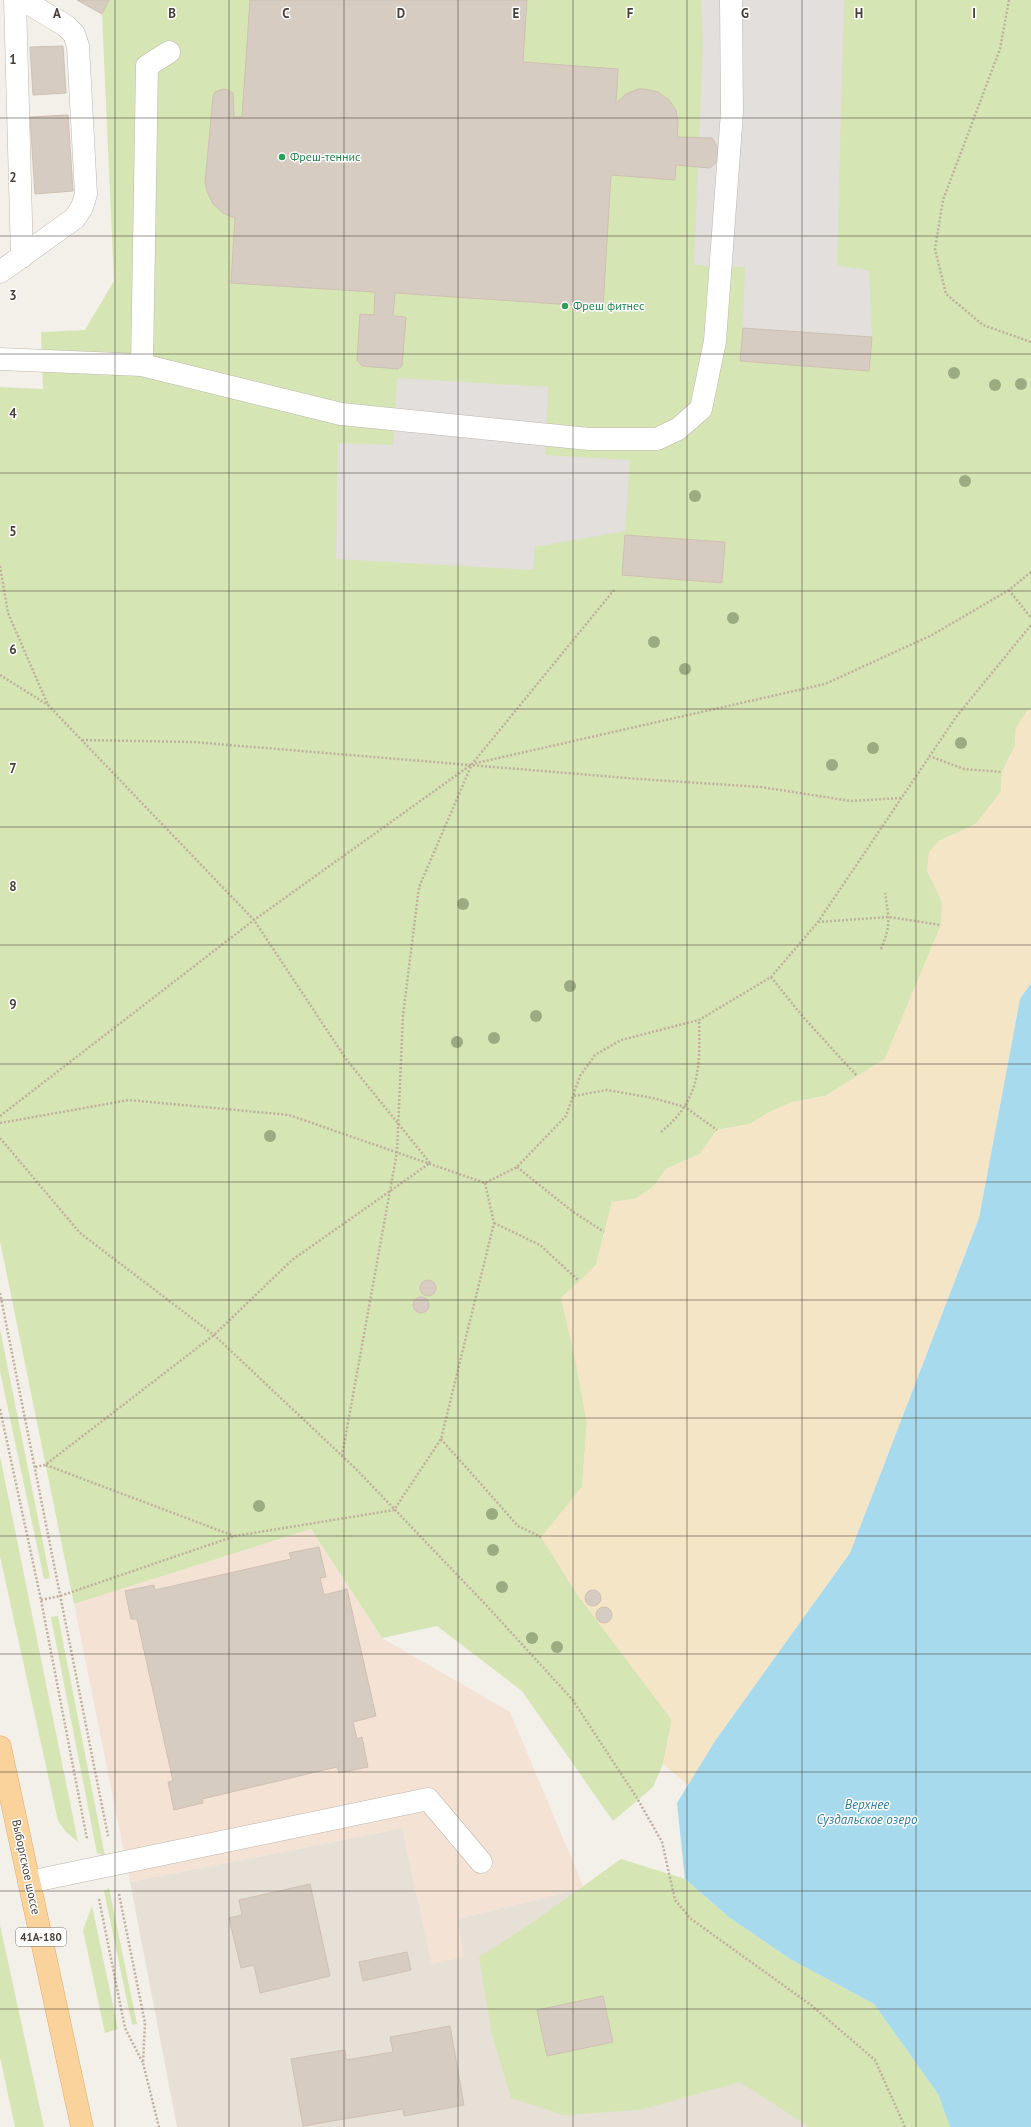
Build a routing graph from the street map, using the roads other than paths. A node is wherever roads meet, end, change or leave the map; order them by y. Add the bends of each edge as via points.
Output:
1 (15, 0) edge
2 (23, 0) edge
3 (731, 0) edge
4 (169, 52) dead end
5 (22, 257) junction
6 (0, 272) edge
7 (0, 359) edge
8 (142, 365) junction
9 (0, 1747) edge
10 (481, 1862) dead end
11 (29, 1882) junction
12 (82, 2127) edge

1 - 5 lane
2 - 5 lane via 66,26 74,34 78,46 86,194 75,218
3 - 8 lane via 732,112 715,341 701,409 678,429 657,439 588,439 341,414
4 - 8 lane via 147,66
5 - 6 lane
7 - 8 lane
9 - 11 main road, Выборгское шоссе / 41А-180
10 - 11 lane via 428,1799
11 - 12 main road, Выборгское шоссе / 41А-180

